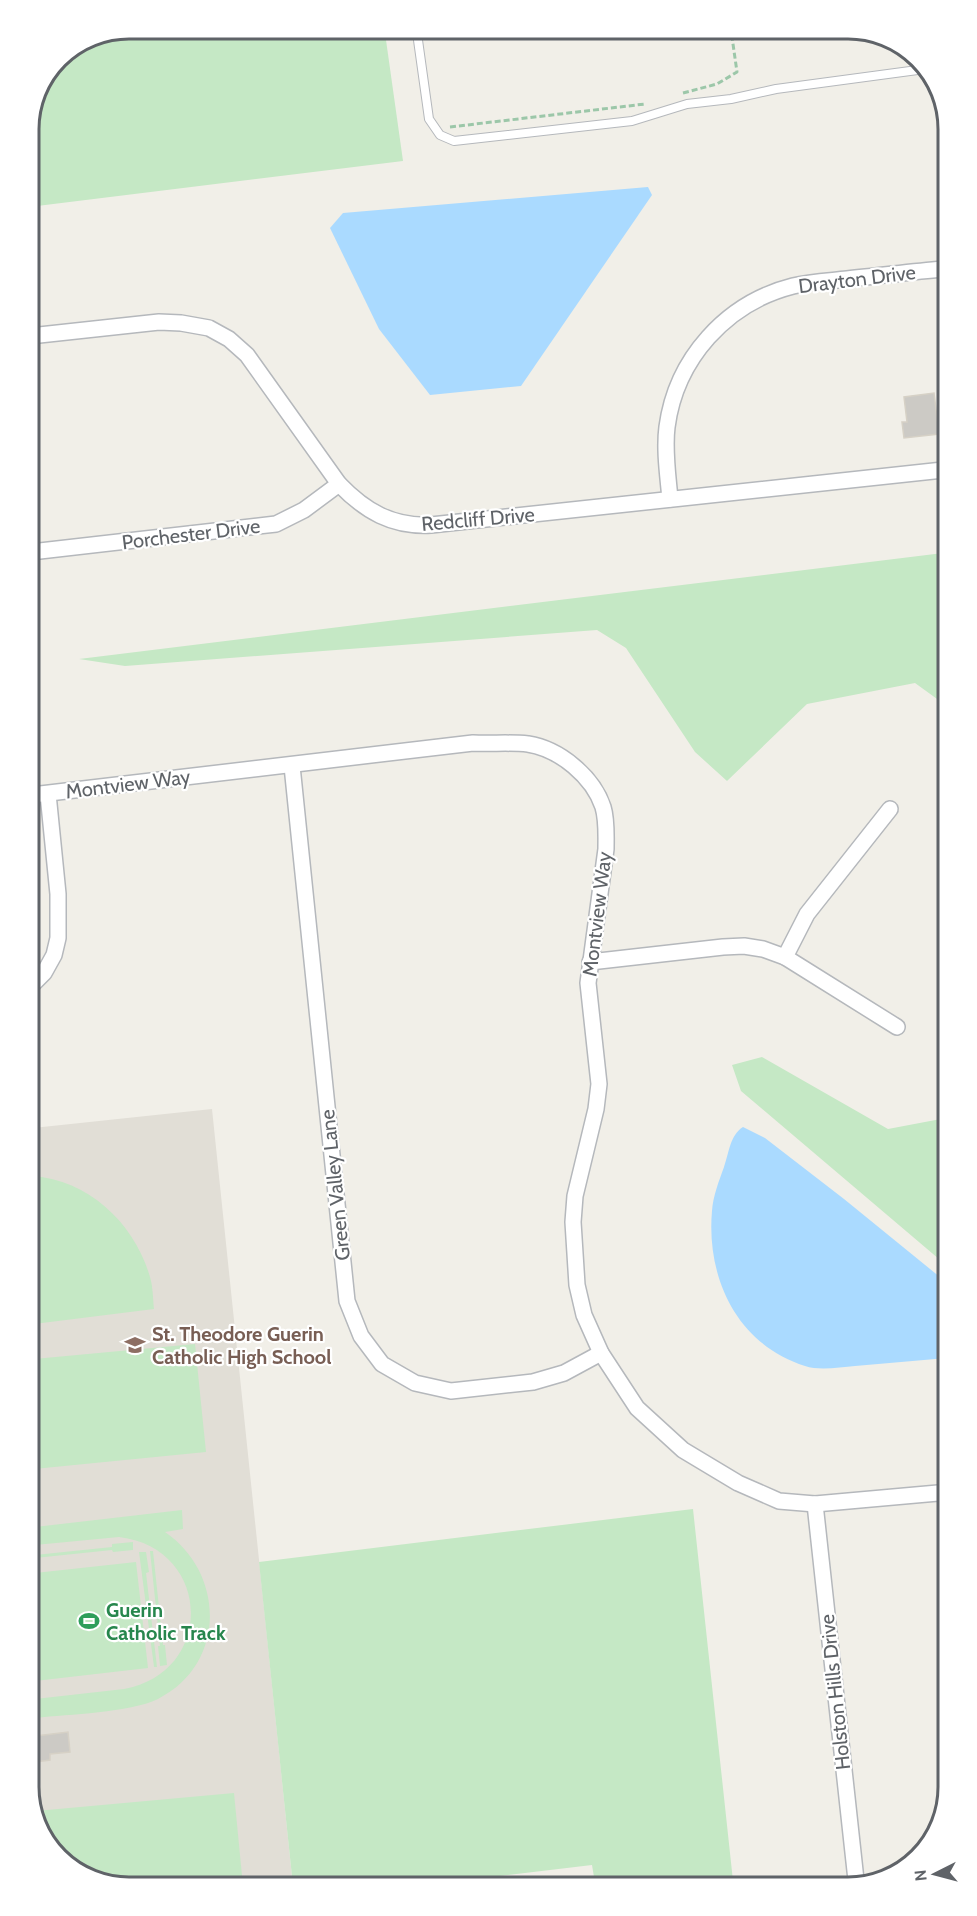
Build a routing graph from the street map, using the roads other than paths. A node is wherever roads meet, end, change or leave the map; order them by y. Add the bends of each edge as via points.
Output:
1 (418, 39) edge
2 (916, 70) edge
3 (938, 269) edge
4 (39, 335) edge
5 (938, 471) edge
6 (339, 484) junction
7 (670, 499) junction
8 (39, 551) edge
9 (292, 766) junction
10 (48, 794) junction
11 (39, 795) edge
12 (890, 809) dead end
13 (785, 957) junction
14 (590, 962) junction
15 (39, 978) edge
16 (897, 1027) dead end
17 (601, 1353) junction
18 (938, 1493) edge
19 (815, 1504) junction
20 (856, 1876) edge

1 - 2 lane via 429,119 440,135 454,141 632,121 687,104
3 - 7 street, Drayton Drive via 794,286 761,298 724,322 705,340 685,369 669,412 666,445
4 - 6 street, Redcliff Drive via 159,322 209,328 230,339 247,355
5 - 7 street, Redcliff Drive
6 - 7 street, Redcliff Drive via 376,515 416,526
6 - 8 street, Porchester Drive via 304,510 276,524
9 - 10 street, Montview Way
9 - 14 street, Montview Way via 473,744 528,744 562,758 580,772 603,808 606,849
9 - 17 street, Green Valley Lane via 347,1301 361,1336 382,1364 415,1383 452,1391 533,1382 564,1373
10 - 11 street, Montview Way
10 - 15 street via 58,894 58,938 54,955
12 - 13 street via 807,914
13 - 14 street via 744,946
13 - 16 street
14 - 17 street, Montview Way via 588,982 598,1084 575,1196 573,1246 584,1315
17 - 19 street, Montview Way via 636,1408 683,1450 738,1483 779,1501
18 - 19 street, Montview Way
19 - 20 street, Holston Hills Drive

